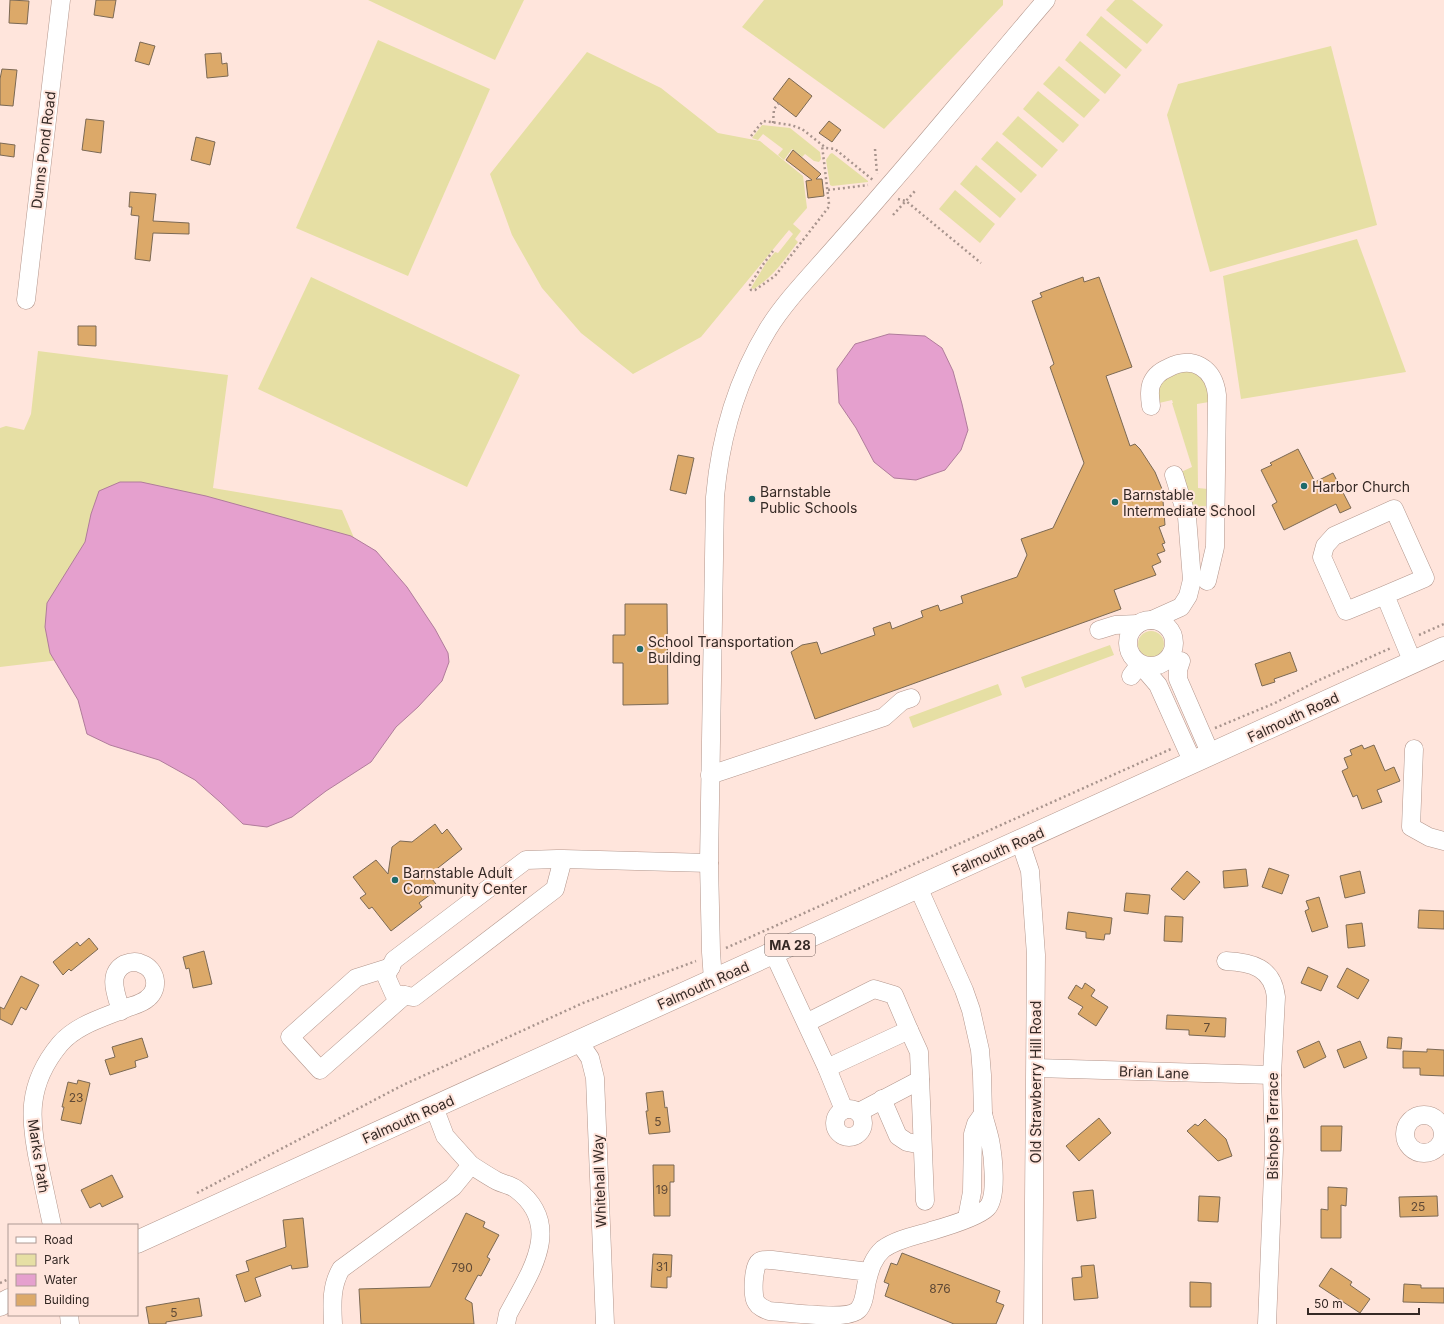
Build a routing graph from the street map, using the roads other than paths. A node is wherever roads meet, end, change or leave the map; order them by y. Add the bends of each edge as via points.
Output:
1 (61, 0) edge
2 (1046, 0) edge
3 (26, 300) dead end
4 (1151, 406) dead end
5 (1174, 475) dead end
6 (1207, 581) dead end
7 (1385, 595) junction
8 (1145, 622) junction
9 (1099, 630) dead end
10 (1174, 645) junction
11 (1444, 648) edge
12 (1413, 663) junction
13 (1135, 670) junction
14 (911, 698) dead end
15 (1414, 749) dead end
16 (1202, 759) junction
17 (710, 775) junction
18 (1020, 841) junction
19 (1444, 841) edge
20 (563, 859) junction
21 (709, 863) junction
22 (918, 887) junction
23 (774, 954) junction
24 (1226, 961) dead end
25 (390, 967) junction
26 (713, 980) junction
27 (405, 996) junction
28 (121, 1011) dead end
29 (806, 1023) junction
30 (909, 1030) junction
31 (579, 1042) junction
32 (827, 1068) junction
33 (1036, 1068) junction
34 (1272, 1075) junction
35 (920, 1080) junction
36 (882, 1099) junction
37 (434, 1107) junction
38 (922, 1145) junction
39 (471, 1165) junction
40 (925, 1201) dead end
41 (52, 1224) edge
42 (138, 1242) edge
43 (869, 1272) junction
44 (333, 1324) edge
45 (506, 1324) edge
46 (605, 1324) edge
47 (1033, 1324) edge
48 (1267, 1324) edge

1 - 3 street, Dunns Pond Road
2 - 17 street via 886,190 785,304 767,330 743,379 722,446 715,497
4 - 6 street via 1150,395 1154,378 1172,366 1186,363 1199,365 1214,380 1217,395 1215,547
5 - 8 street via 1187,517 1192,580 1188,596 1181,607
7 - 7 street via 1346,611 1322,557 1325,546 1334,536 1394,509 1425,578
7 - 12 street
8 - 9 street via 1115,625
8 - 10 street via 1159,621 1166,625 1173,637
8 - 13 street via 1132,630 1128,637 1127,644 1134,659
10 - 13 street via 1163,663
10 - 16 street via 1180,665 1178,679 1202,734
11 - 12 main road, Falmouth Road / MA 28
12 - 16 main road, Falmouth Road / MA 28
13 - 16 street via 1158,685 1184,742
14 - 17 street via 902,701 884,717
15 - 19 street via 1411,827 1429,837
16 - 18 main road, Falmouth Road / MA 28
17 - 21 street
18 - 22 main road, Falmouth Road / MA 28
18 - 33 street, Old Strawberry Hill Road via 1030,870 1032,886 1036,955
20 - 21 street
20 - 25 street via 526,860 394,960
20 - 27 street via 555,890 414,997
21 - 26 street
22 - 23 main road, Falmouth Road / MA 28
22 - 43 street via 971,1010 980,1050 983,1114 973,1134 972,1192 967,1218 894,1243 875,1258
23 - 26 main road, Falmouth Road / MA 28
23 - 29 street
24 - 34 street, Bishops Terrace via 1259,968 1271,979 1275,988
25 - 27 street via 386,976 394,994
25 - 27 street via 356,978 290,1037 320,1070
26 - 31 main road, Falmouth Road / MA 28
28 - 41 street, Marks Path via 71,1034 54,1052 39,1078 33,1105 32,1129
29 - 30 street via 874,989 894,995
29 - 32 street
30 - 32 street
30 - 35 street via 919,1052
31 - 37 main road, Falmouth Road / MA 28
31 - 46 street, Whitehall Way via 590,1058 595,1078
32 - 36 street via 852,1111
33 - 34 street, Brian Lane
33 - 47 street, Old Strawberry Hill Road
34 - 48 street, Bishops Terrace via 1274,1149
35 - 36 street
35 - 38 street
36 - 38 street via 898,1136 907,1142
37 - 39 street via 445,1136
37 - 42 main road, Falmouth Road / MA 28
38 - 40 street
39 - 44 street via 453,1187 341,1269 332,1293
39 - 45 street via 516,1189 529,1202 540,1226 541,1242 536,1259 508,1314
43 - 43 street via 861,1305 858,1311 850,1314 828,1316 769,1311 761,1308 755,1301 753,1291 756,1267 764,1260

